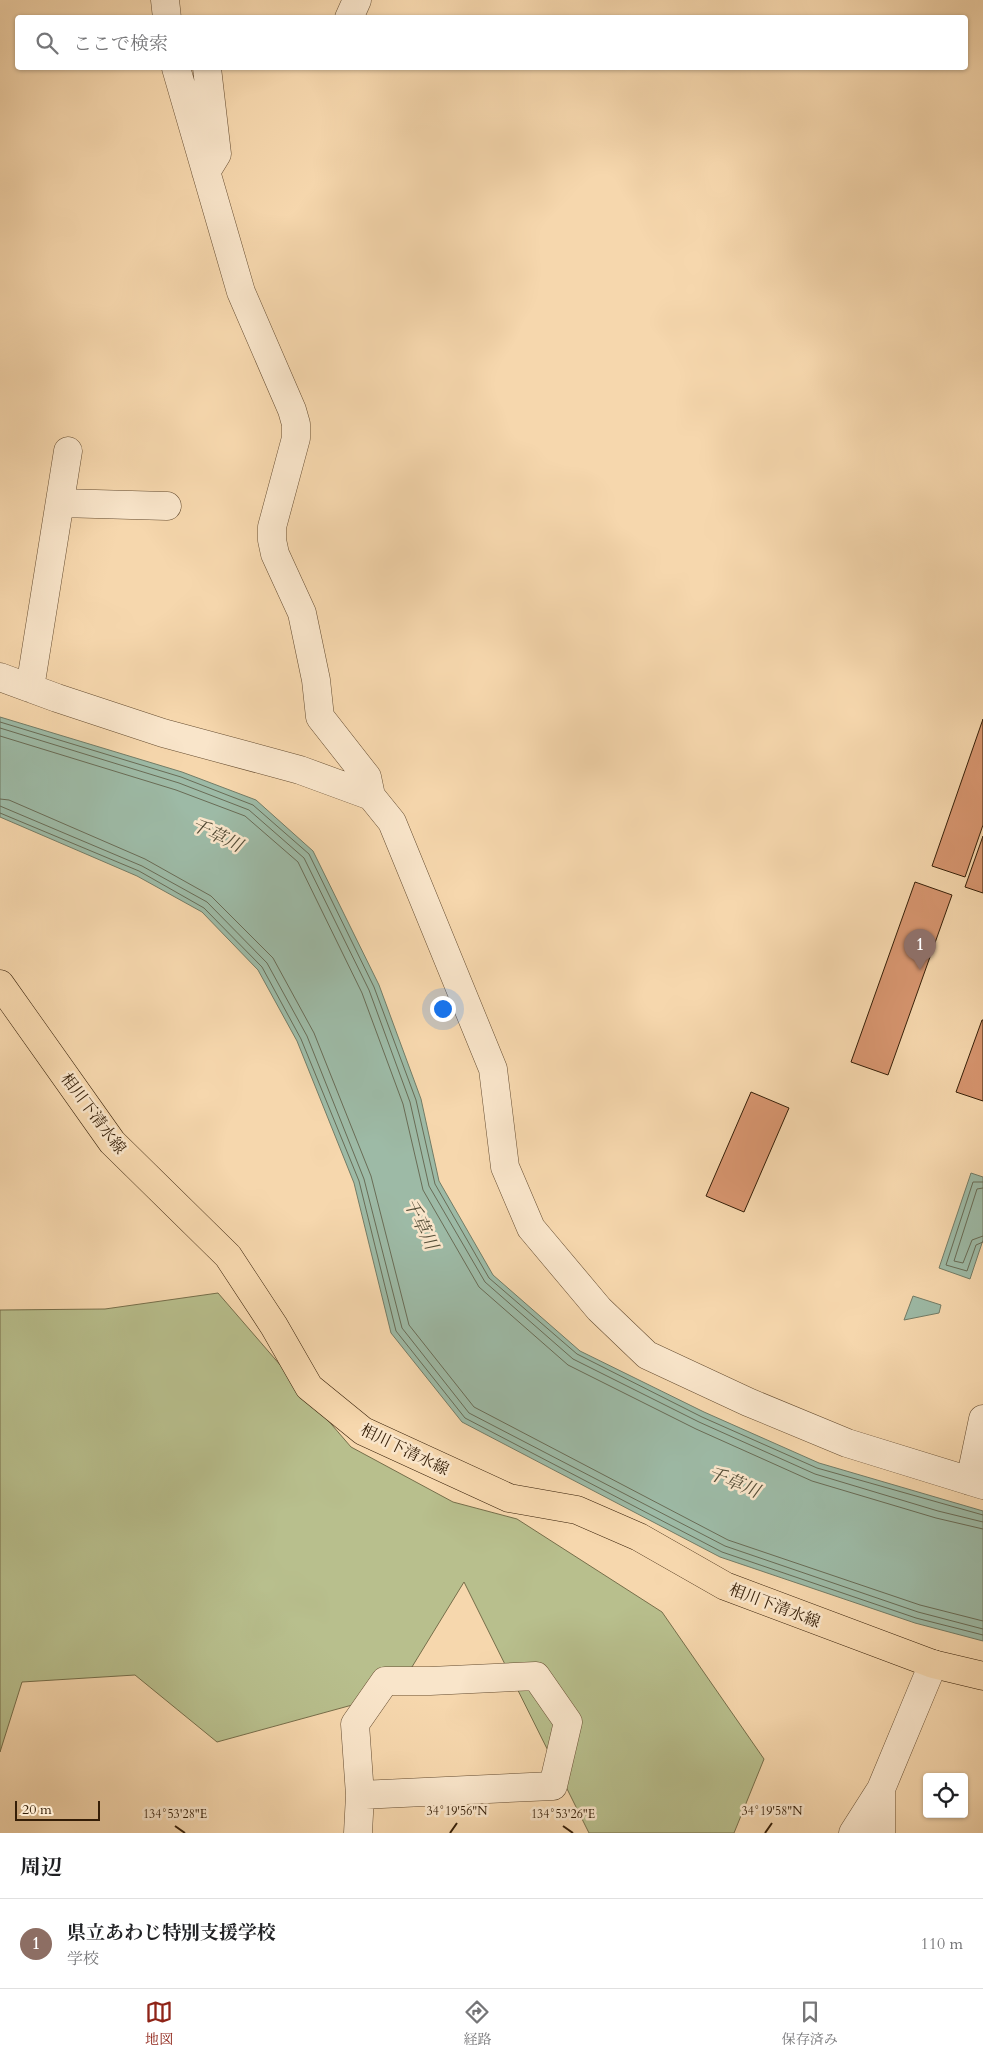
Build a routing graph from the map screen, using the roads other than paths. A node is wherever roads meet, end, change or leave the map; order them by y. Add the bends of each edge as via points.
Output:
1 (164, 0) edge
2 (357, 0) edge
3 (166, 15) edge
4 (350, 15) edge
5 (177, 70) edge
6 (207, 70) edge
7 (205, 173) junction
8 (68, 451) dead end
9 (60, 503) junction
10 (167, 506) dead end
11 (0, 677) edge
12 (30, 688) junction
13 (371, 796) junction
14 (0, 984) edge
15 (983, 1419) edge
16 (977, 1483) edge
17 (932, 1664) junction
18 (983, 1676) edge
19 (881, 1789) junction
20 (360, 1795) junction
21 (358, 1833) edge
22 (853, 1833) edge
23 (881, 1833) edge

1 - 3 street
2 - 4 street
5 - 7 street
6 - 7 street via 217,154
7 - 13 street via 241,292 296,424 296,438 272,527 275,554 302,613 320,717 367,777
8 - 9 street
9 - 10 street
9 - 12 street
11 - 12 street
12 - 13 street via 162,733 300,770
13 - 16 street via 392,822 493,1070 505,1167 530,1228 566,1272 599,1309 647,1354 748,1402 847,1443
14 - 17 main road, 相川下清水線 via 112,1142 228,1256 309,1386 363,1431 509,1498 577,1510 639,1538 725,1586
15 - 16 street
17 - 18 main road, 相川下清水線
17 - 19 street
19 - 22 street
19 - 23 street
20 - 20 street via 553,1786 568,1722 536,1676 385,1681 355,1724
20 - 21 street

